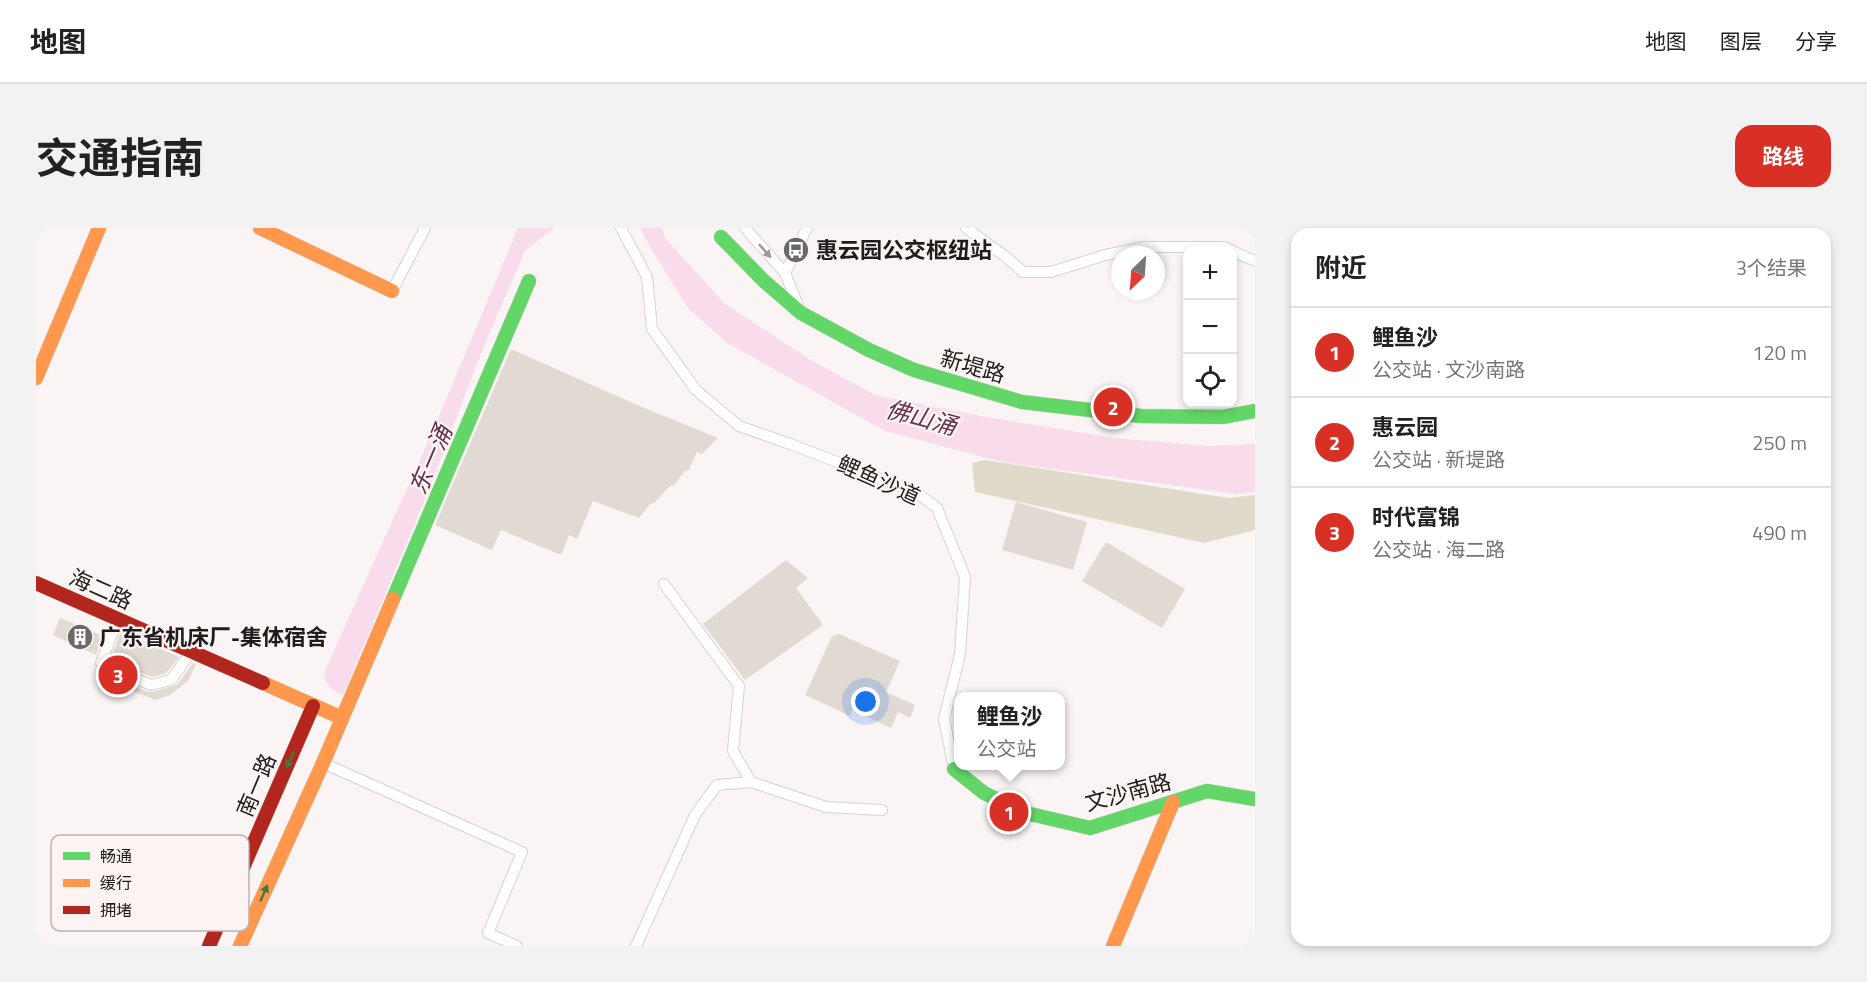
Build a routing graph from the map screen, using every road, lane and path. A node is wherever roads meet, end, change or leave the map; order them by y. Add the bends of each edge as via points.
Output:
1 (99, 228) edge
2 (260, 228) edge
3 (424, 228) edge
4 (621, 228) edge
5 (745, 228) edge
6 (807, 228) edge
7 (966, 228) edge
8 (721, 237) dead end
9 (1183, 247) edge
10 (1237, 253) edge
11 (1255, 261) edge
12 (785, 273) junction
13 (529, 281) dead end
14 (392, 291) joint
15 (801, 313) junction
16 (36, 378) edge
17 (1255, 411) edge
18 (36, 583) edge
19 (664, 584) dead end
20 (118, 619) junction
21 (191, 652) junction
22 (313, 706) junction
23 (342, 718) junction
24 (323, 763) junction
25 (954, 769) edge
26 (955, 770) edge
27 (751, 782) junction
28 (1255, 799) edge
29 (1173, 802) junction
30 (882, 810) dead end
31 (249, 854) edge
32 (249, 926) edge
33 (216, 931) edge
34 (247, 931) edge
35 (209, 946) edge
36 (240, 946) edge
37 (516, 946) edge
38 (636, 946) edge
39 (1113, 946) edge

1 - 16 street
2 - 14 street
3 - 14 street
4 - 25 street, 鲤鱼沙道 via 647,278 652,329 696,390 739,426 917,493 937,508 965,577 960,654 944,719
5 -> 12 street
6 - 12 street
7 - 9 street via 1023,272 1051,272 1145,247
8 - 15 street, 新堤路
10 - 11 street
12 - 15 street
13 - 23 street
15 - 17 street, 新堤路 via 914,370 1022,402 1141,416 1223,417
18 - 20 street, 海二路
19 - 27 street via 739,686 733,751
20 - 21 street, 海二路
20 - 21 street via 101,663 151,685 171,680
21 - 22 street, 海二路
22 - 23 street, 海二路
22 -> 31 street, 南一路
23 - 24 street
32 -> 24 street
24 - 37 street via 522,852 488,933
26 - 29 street, 文沙南路 via 984,794 1026,813 1090,828
27 - 30 street via 826,807
27 - 38 street via 717,785 694,815
28 - 29 street, 文沙南路 via 1207,791
29 - 39 street
33 -> 35 street, 南一路
36 -> 34 street

